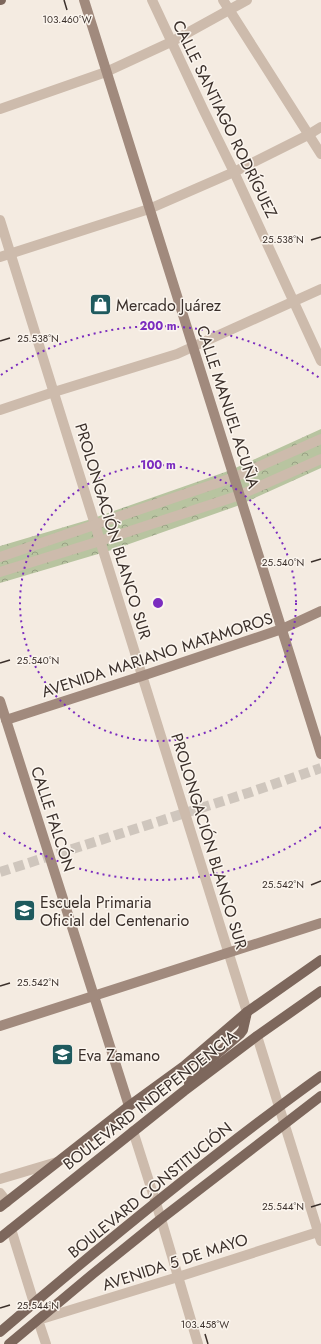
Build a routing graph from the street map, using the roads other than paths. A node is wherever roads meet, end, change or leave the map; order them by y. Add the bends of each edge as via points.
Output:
1 (84, 0) edge
2 (152, 0) edge
3 (223, 0) edge
4 (247, 0) edge
5 (229, 10) junction
6 (171, 42) junction
7 (106, 72) junction
8 (0, 109) edge
9 (321, 127) edge
10 (308, 135) junction
11 (321, 154) edge
12 (234, 172) junction
13 (149, 210) junction
14 (0, 220) edge
15 (10, 254) junction
16 (0, 257) edge
17 (321, 289) edge
18 (294, 302) junction
19 (193, 347) junction
20 (321, 361) edge
21 (54, 392) junction
22 (0, 410) edge
23 (321, 439) edge
24 (321, 459) edge
25 (234, 477) junction
26 (240, 495) junction
27 (95, 526) junction
28 (100, 541) junction
29 (0, 557) edge
30 (0, 572) edge
31 (321, 611) edge
32 (282, 629) junction
33 (142, 676) junction
34 (0, 701) edge
35 (3, 720) edge
36 (321, 754) edge
37 (321, 923) edge
38 (229, 953) junction
39 (321, 960) edge
40 (321, 991) edge
41 (94, 996) junction
42 (247, 1012) junction
43 (0, 1026) edge
44 (257, 1036) junction
45 (321, 1076) edge
46 (184, 1092) junction
47 (321, 1096) edge
48 (129, 1106) junction
49 (279, 1106) junction
50 (284, 1125) junction
51 (133, 1131) junction
52 (57, 1162) junction
53 (0, 1179) edge
54 (2, 1201) edge
55 (156, 1203) junction
56 (161, 1219) junction
57 (11, 1229) junction
58 (320, 1234) edge
59 (0, 1238) edge
60 (178, 1278) junction
61 (34, 1303) junction
62 (38, 1320) junction
63 (0, 1332) edge
64 (9, 1344) edge
65 (46, 1344) edge
66 (198, 1344) edge

1 - 7 street, CALLE MANUEL ACUÑA
2 - 6 street, CALLE SANTIAGO RODRÍGUEZ
3 - 5 street
4 - 5 street
5 - 6 street
5 - 10 street
6 - 7 street
6 - 12 street, CALLE SANTIAGO RODRÍGUEZ
7 - 8 street
7 - 13 street, CALLE MANUEL ACUÑA
9 - 10 street
10 - 11 street
10 - 12 street
12 - 13 street
12 - 18 street, CALLE SANTIAGO RODRÍGUEZ
13 - 15 street
13 - 19 street, CALLE MANUEL ACUÑA
14 - 15 street, PROLONGACIÓN BLANCO SUR
15 - 16 street
15 - 21 street, PROLONGACIÓN BLANCO SUR
17 - 18 street
18 - 19 street
18 - 20 street, CALLE SANTIAGO RODRÍGUEZ
19 - 21 street via 178,354
19 - 25 street, CALLE MANUEL ACUÑA
21 - 22 street
21 - 27 street, PROLONGACIÓN BLANCO SUR
23 - 25 street
24 - 26 street
25 - 26 street, CALLE MANUEL ACUÑA
25 - 27 street
26 - 28 street
26 - 32 street, CALLE MANUEL ACUÑA
27 - 28 street, PROLONGACIÓN BLANCO SUR
27 - 29 street
28 - 30 street
28 - 33 street, PROLONGACIÓN BLANCO SUR
31 - 32 street, AVENIDA MARIANO MATAMOROS
32 - 33 street, AVENIDA MARIANO MATAMOROS
32 - 36 street, CALLE MANUEL ACUÑA
33 - 35 street, AVENIDA MARIANO MATAMOROS
33 - 38 street, PROLONGACIÓN BLANCO SUR
34 - 35 street, CALLE FALCÓN
35 - 41 street, CALLE FALCÓN
37 - 38 street
38 - 41 street
38 - 42 street, PROLONGACIÓN BLANCO SUR
39 - 42 main road, BOULEVARD INDEPENDENCIA
40 - 44 main road, BOULEVARD INDEPENDENCIA
41 - 43 street
41 - 48 street, CALLE FALCÓN
42 - 46 main road via 240,1034 210,1060 191,1080
42 - 48 main road, BOULEVARD INDEPENDENCIA via 184,1066
44 - 46 main road, BOULEVARD INDEPENDENCIA
44 - 49 street
45 - 49 main road, BOULEVARD CONSTITUCIÓN
46 - 51 main road, BOULEVARD INDEPENDENCIA
47 - 50 main road, BOULEVARD CONSTITUCIÓN
48 - 52 main road, BOULEVARD INDEPENDENCIA
49 - 50 street
49 - 55 main road, BOULEVARD CONSTITUCIÓN
50 - 56 main road, BOULEVARD CONSTITUCIÓN
50 - 58 street
51 - 55 street
51 - 57 main road, BOULEVARD INDEPENDENCIA
52 - 53 street
52 - 54 main road, BOULEVARD INDEPENDENCIA
55 - 56 street
55 - 61 main road, BOULEVARD CONSTITUCIÓN
56 - 60 street
56 - 62 main road, BOULEVARD CONSTITUCIÓN
57 - 59 main road, BOULEVARD INDEPENDENCIA
57 - 61 street
58 - 60 street, AVENIDA 5 DE MAYO
60 - 62 street, AVENIDA 5 DE MAYO
60 - 66 street
61 - 63 main road, BOULEVARD CONSTITUCIÓN
62 - 64 main road, BOULEVARD CONSTITUCIÓN
62 - 65 street

